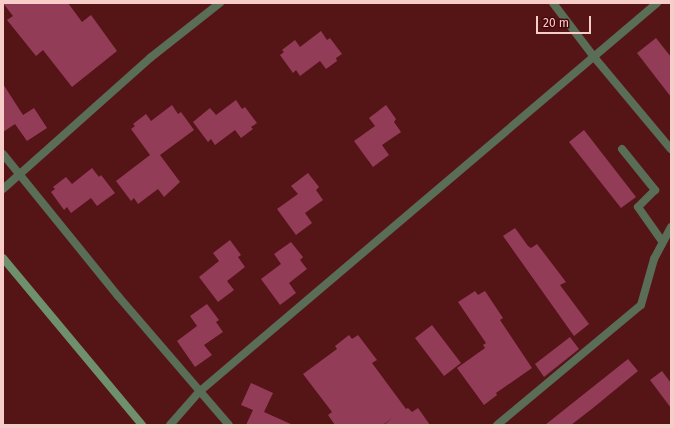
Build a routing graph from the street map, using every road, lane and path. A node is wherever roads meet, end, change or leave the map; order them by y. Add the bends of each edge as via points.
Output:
1 (220, 3) edge
2 (553, 3) edge
3 (657, 3) edge
4 (594, 57) junction
5 (622, 149) dead end
6 (671, 149) edge
7 (3, 154) edge
8 (18, 173) junction
9 (3, 189) edge
10 (671, 227) edge
11 (662, 241) junction
12 (3, 258) edge
13 (199, 392) junction
14 (142, 425) edge
15 (170, 425) edge
16 (229, 425) edge
17 (497, 425) edge

1 - 8 street via 150,58
2 - 4 street
3 - 4 street
4 - 6 street
4 - 13 street via 389,228
5 - 11 street via 655,190 638,207
7 - 8 street
8 - 9 street
8 - 13 street
10 - 11 street
11 - 17 street via 641,305
12 - 14 street
13 - 15 street
13 - 16 street

